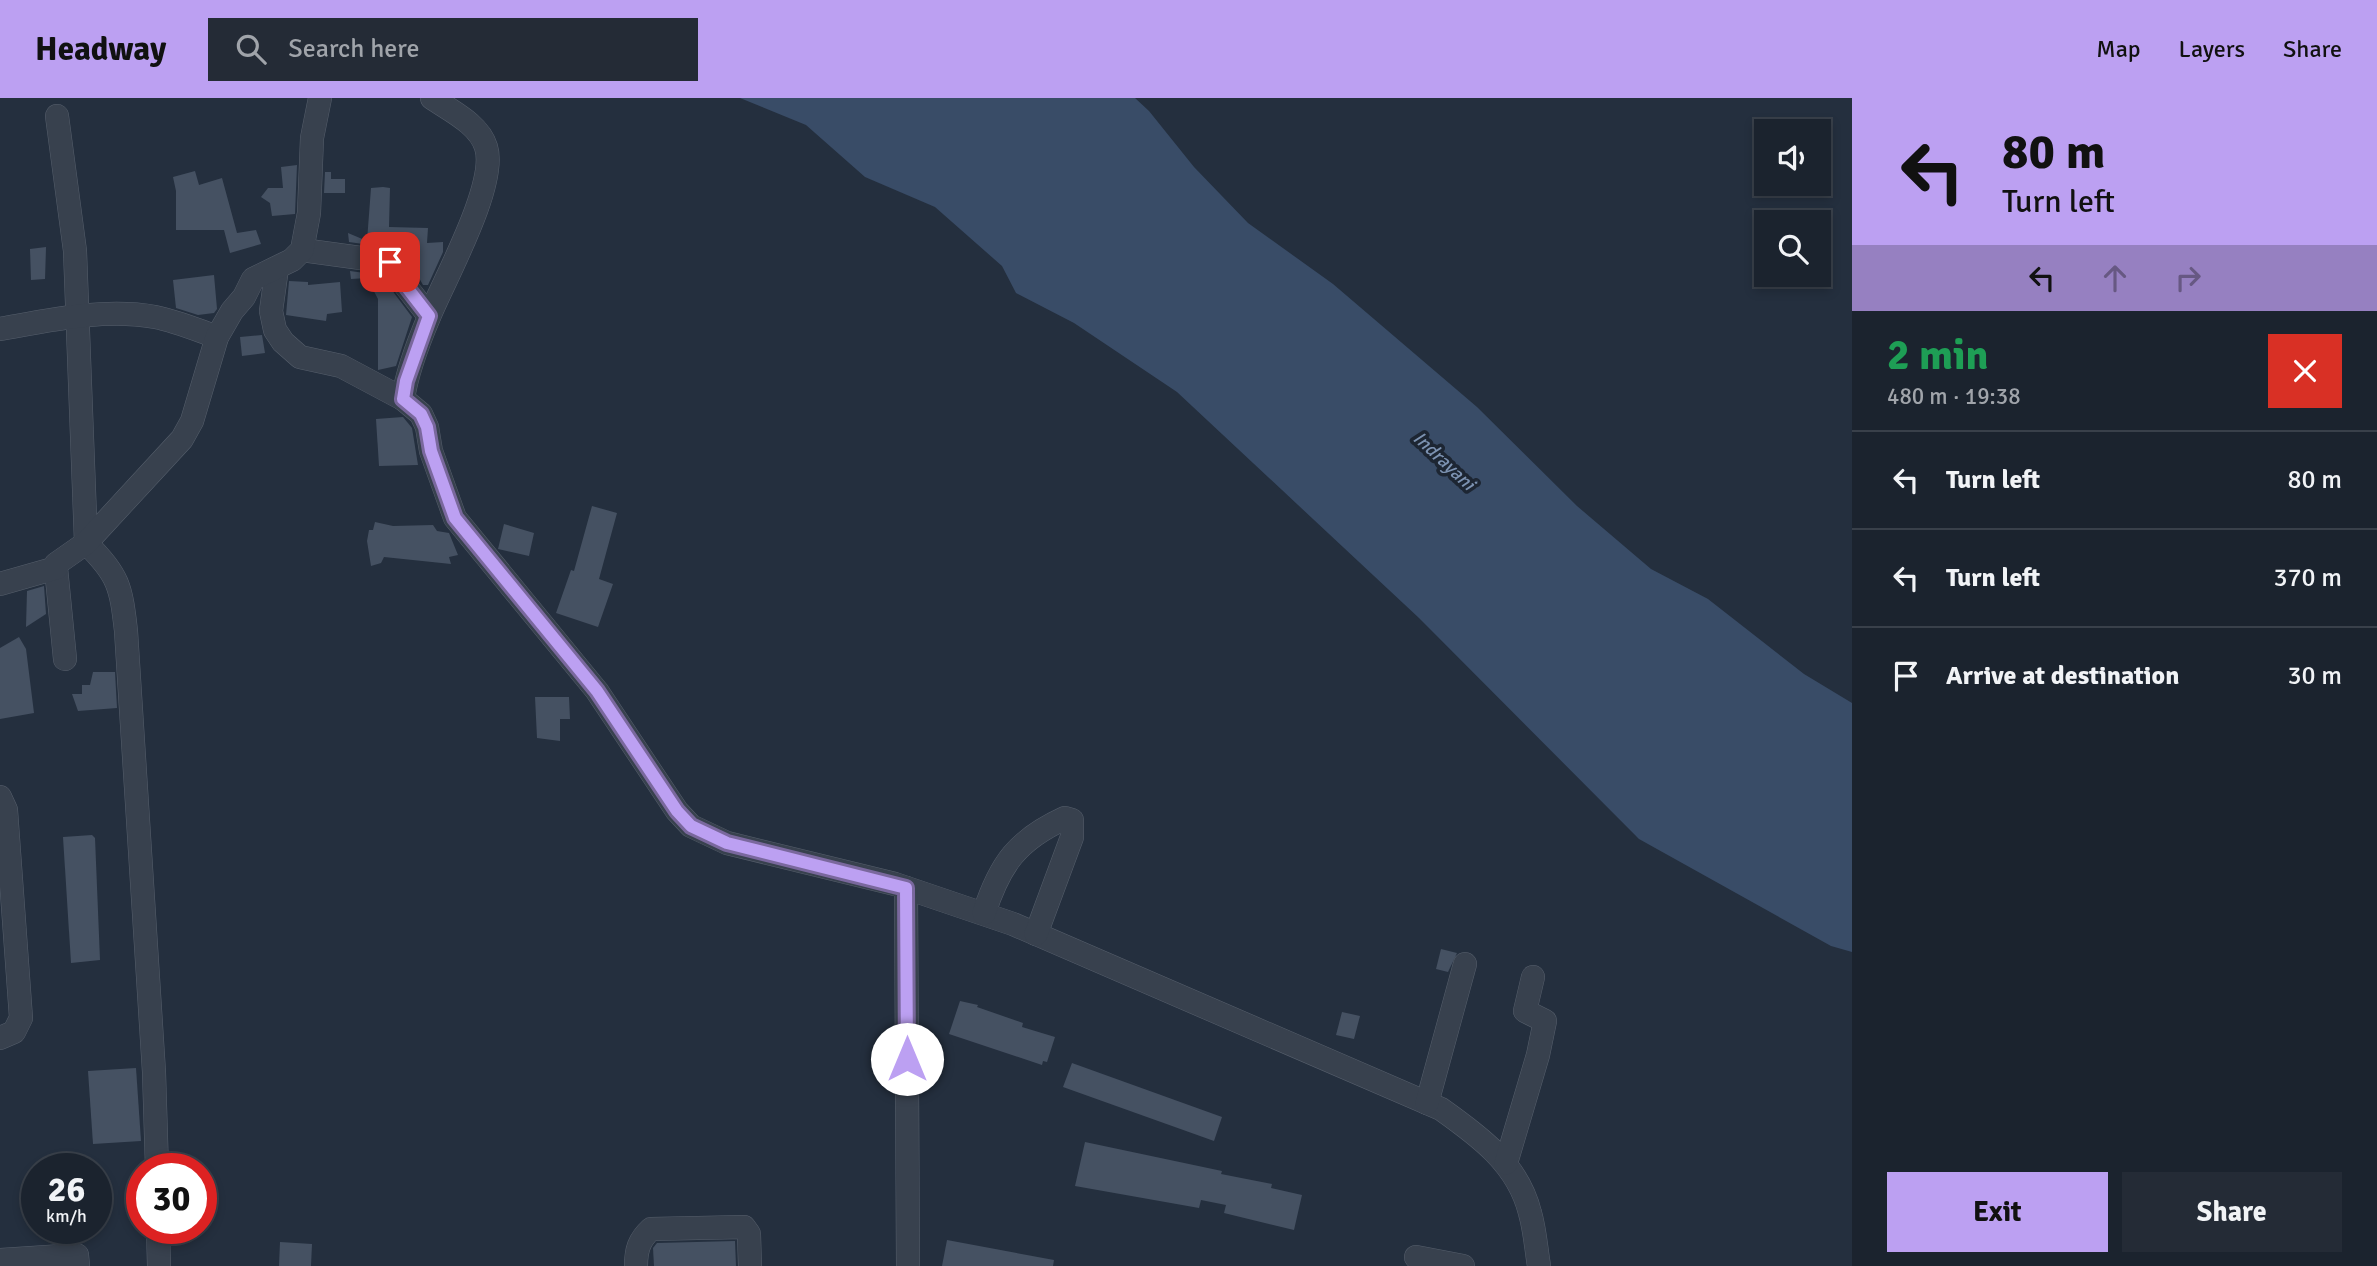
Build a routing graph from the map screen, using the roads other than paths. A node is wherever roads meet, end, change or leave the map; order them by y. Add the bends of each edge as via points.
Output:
1 (320, 98) edge
2 (432, 98) edge
3 (57, 116) dead end
4 (302, 250) junction
5 (277, 268) junction
6 (79, 316) junction
7 (429, 316) junction
8 (0, 329) edge
9 (217, 337) junction
10 (403, 399) junction
11 (86, 543) junction
12 (55, 568) junction
13 (0, 584) edge
14 (65, 659) dead end
15 (0, 797) edge
16 (5, 863) edge
17 (906, 888) junction
18 (984, 913) junction
19 (1037, 934) junction
20 (1465, 964) dead end
21 (1533, 977) dead end
22 (0, 1038) edge
23 (1427, 1103) junction
24 (157, 1153) edge
25 (1507, 1163) junction
26 (158, 1244) edge
27 (1416, 1257) dead end
28 (0, 1260) edge
29 (78, 1266) edge
30 (159, 1266) edge
31 (636, 1266) edge
32 (750, 1266) edge
33 (908, 1266) edge
34 (1463, 1266) edge
35 (1539, 1266) edge

1 - 4 street
2 - 7 street via 477,129 489,161 465,240
3 - 6 street
4 - 5 street
4 - 7 street via 390,262 398,267 405,285
5 - 9 street via 253,279
5 - 10 street via 271,311 275,330 284,342 300,357 341,366
6 - 8 street
6 - 9 street via 135,314
6 - 11 street
7 - 10 street
9 - 11 street via 192,421 182,439
10 - 17 street via 421,414 427,427 455,518 597,691 691,826 727,843
11 - 12 street
11 - 24 street via 116,576 125,619
12 - 13 street
12 - 14 street
15 - 16 street via 6,810
16 - 22 street via 22,1018 14,1032
17 - 18 street
17 - 33 street
18 - 19 street
18 - 19 street via 994,883 1020,845 1065,818 1072,820 1070,843
19 - 23 street
20 - 23 street
21 - 25 street via 1525,1012 1545,1021
23 - 25 street via 1480,1137
25 - 35 street via 1530,1211
26 - 30 street
27 - 34 street
28 - 29 street via 77,1255
31 - 32 street via 641,1238 651,1229 744,1227 749,1234

